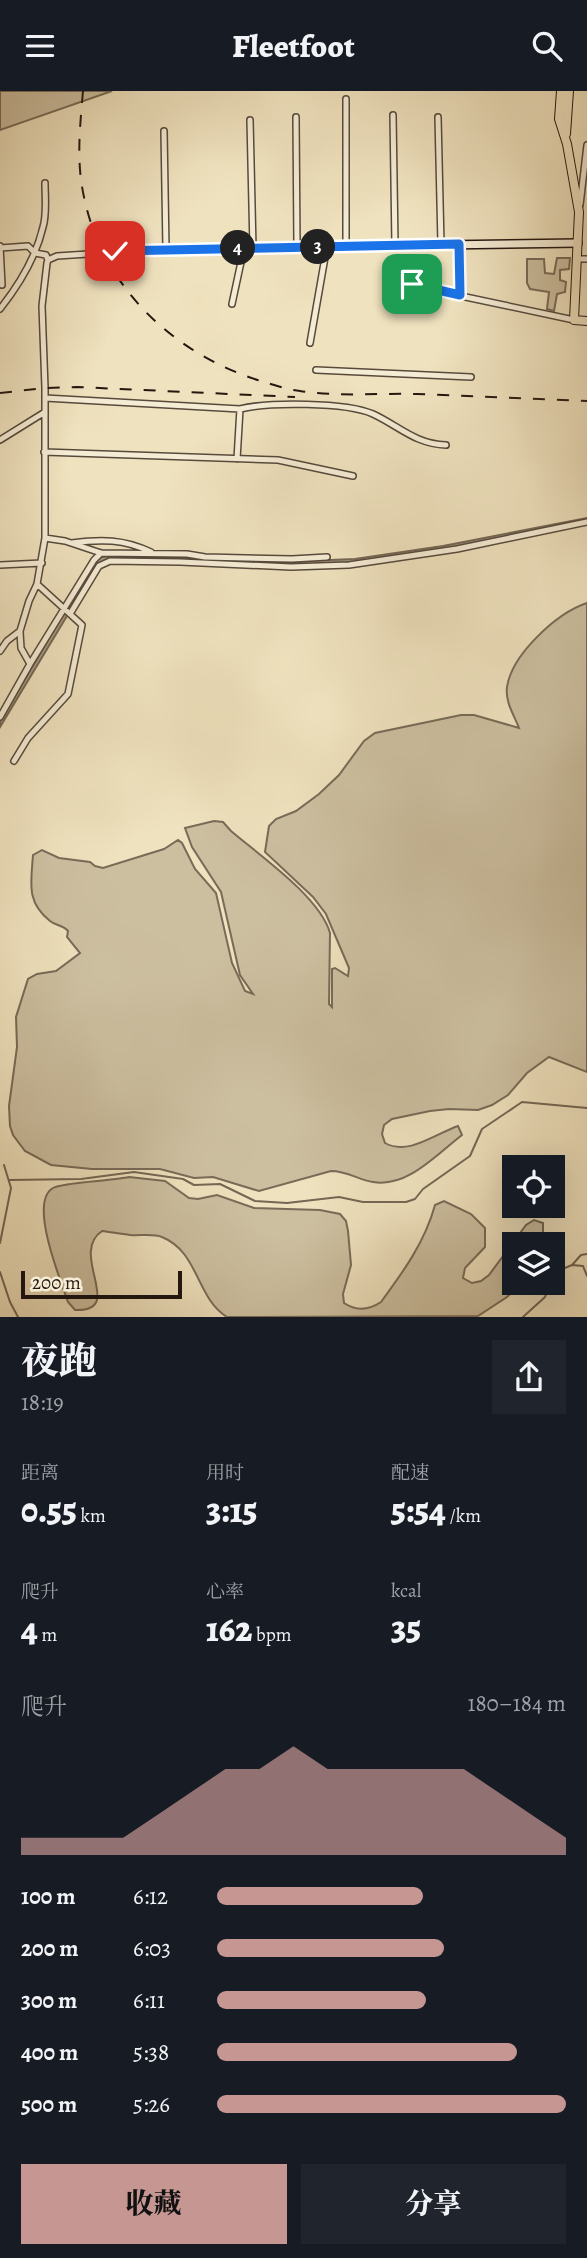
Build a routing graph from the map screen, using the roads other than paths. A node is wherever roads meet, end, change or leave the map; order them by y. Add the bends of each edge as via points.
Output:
1 (561, 91) edge
2 (569, 91) edge
3 (346, 99) dead end
4 (563, 109) junction
5 (393, 115) dead end
6 (296, 117) dead end
7 (439, 117) dead end
8 (250, 120) dead end
9 (164, 131) dead end
10 (587, 145) edge
11 (46, 183) dead end
12 (579, 212) junction
13 (578, 243) junction
14 (441, 244) junction
15 (459, 244) junction
16 (395, 245) junction
17 (327, 246) junction
18 (346, 246) junction
19 (0, 247) edge
20 (297, 247) junction
21 (248, 248) junction
22 (166, 249) junction
23 (34, 253) junction
24 (583, 259) edge
25 (48, 260) junction
26 (2, 285) edge
27 (409, 285) dead end
28 (460, 295) junction
29 (232, 304) dead end
30 (0, 309) edge
31 (574, 320) junction
32 (587, 321) edge
33 (310, 343) dead end
34 (316, 370) dead end
35 (471, 377) dead end
36 (45, 398) junction
37 (240, 409) junction
38 (45, 412) junction
39 (0, 440) edge
40 (446, 445) dead end
41 (44, 451) junction
42 (237, 459) junction
43 (353, 476) dead end
44 (587, 522) edge
45 (45, 538) junction
46 (70, 543) junction
47 (102, 554) junction
48 (153, 554) junction
49 (327, 557) dead end
50 (42, 563) junction
51 (0, 565) edge
52 (37, 584) junction
53 (67, 612) junction
54 (20, 631) junction
55 (0, 651) edge
56 (30, 664) junction
57 (2, 706) edge
58 (0, 717) edge
59 (13, 761) dead end

1 - 4 main road
2 - 4 main road
3 - 18 street
4 - 12 main road via 559,119
5 - 16 street
6 - 20 street
7 - 14 street
8 - 21 street
9 - 22 street
10 - 12 street
11 - 23 street via 44,225
12 - 13 main road
13 - 15 street
13 - 24 main road
14 - 15 street
14 - 16 street
15 - 28 street
16 - 18 street
17 - 18 street
17 - 20 street
17 - 33 street
19 - 23 street via 29,246
19 - 26 street
20 - 21 street
21 - 22 street
21 - 29 street
22 - 25 street
23 - 25 street
23 - 30 street
24 - 31 main road
25 - 36 street via 42,306
27 - 28 street
28 - 31 street
31 - 32 main road
34 - 35 street
36 - 37 street
36 - 38 street
37 - 40 street via 262,404 315,405 369,412 422,442
37 - 42 street
38 - 39 street
38 - 41 street
41 - 42 street
41 - 45 street
42 - 43 street via 278,460
44 - 53 street via 349,565 291,568 110,561 99,566
45 - 46 street
45 - 50 street
46 - 47 street
46 - 48 street via 126,542
47 - 48 street
47 - 53 street via 94,560
48 - 49 street
50 - 51 street
50 - 52 street
52 - 53 street
52 - 54 street
53 - 56 street
53 - 59 street via 82,625 68,695
54 - 55 street
54 - 56 street via 21,648
56 - 57 street
57 - 58 street

